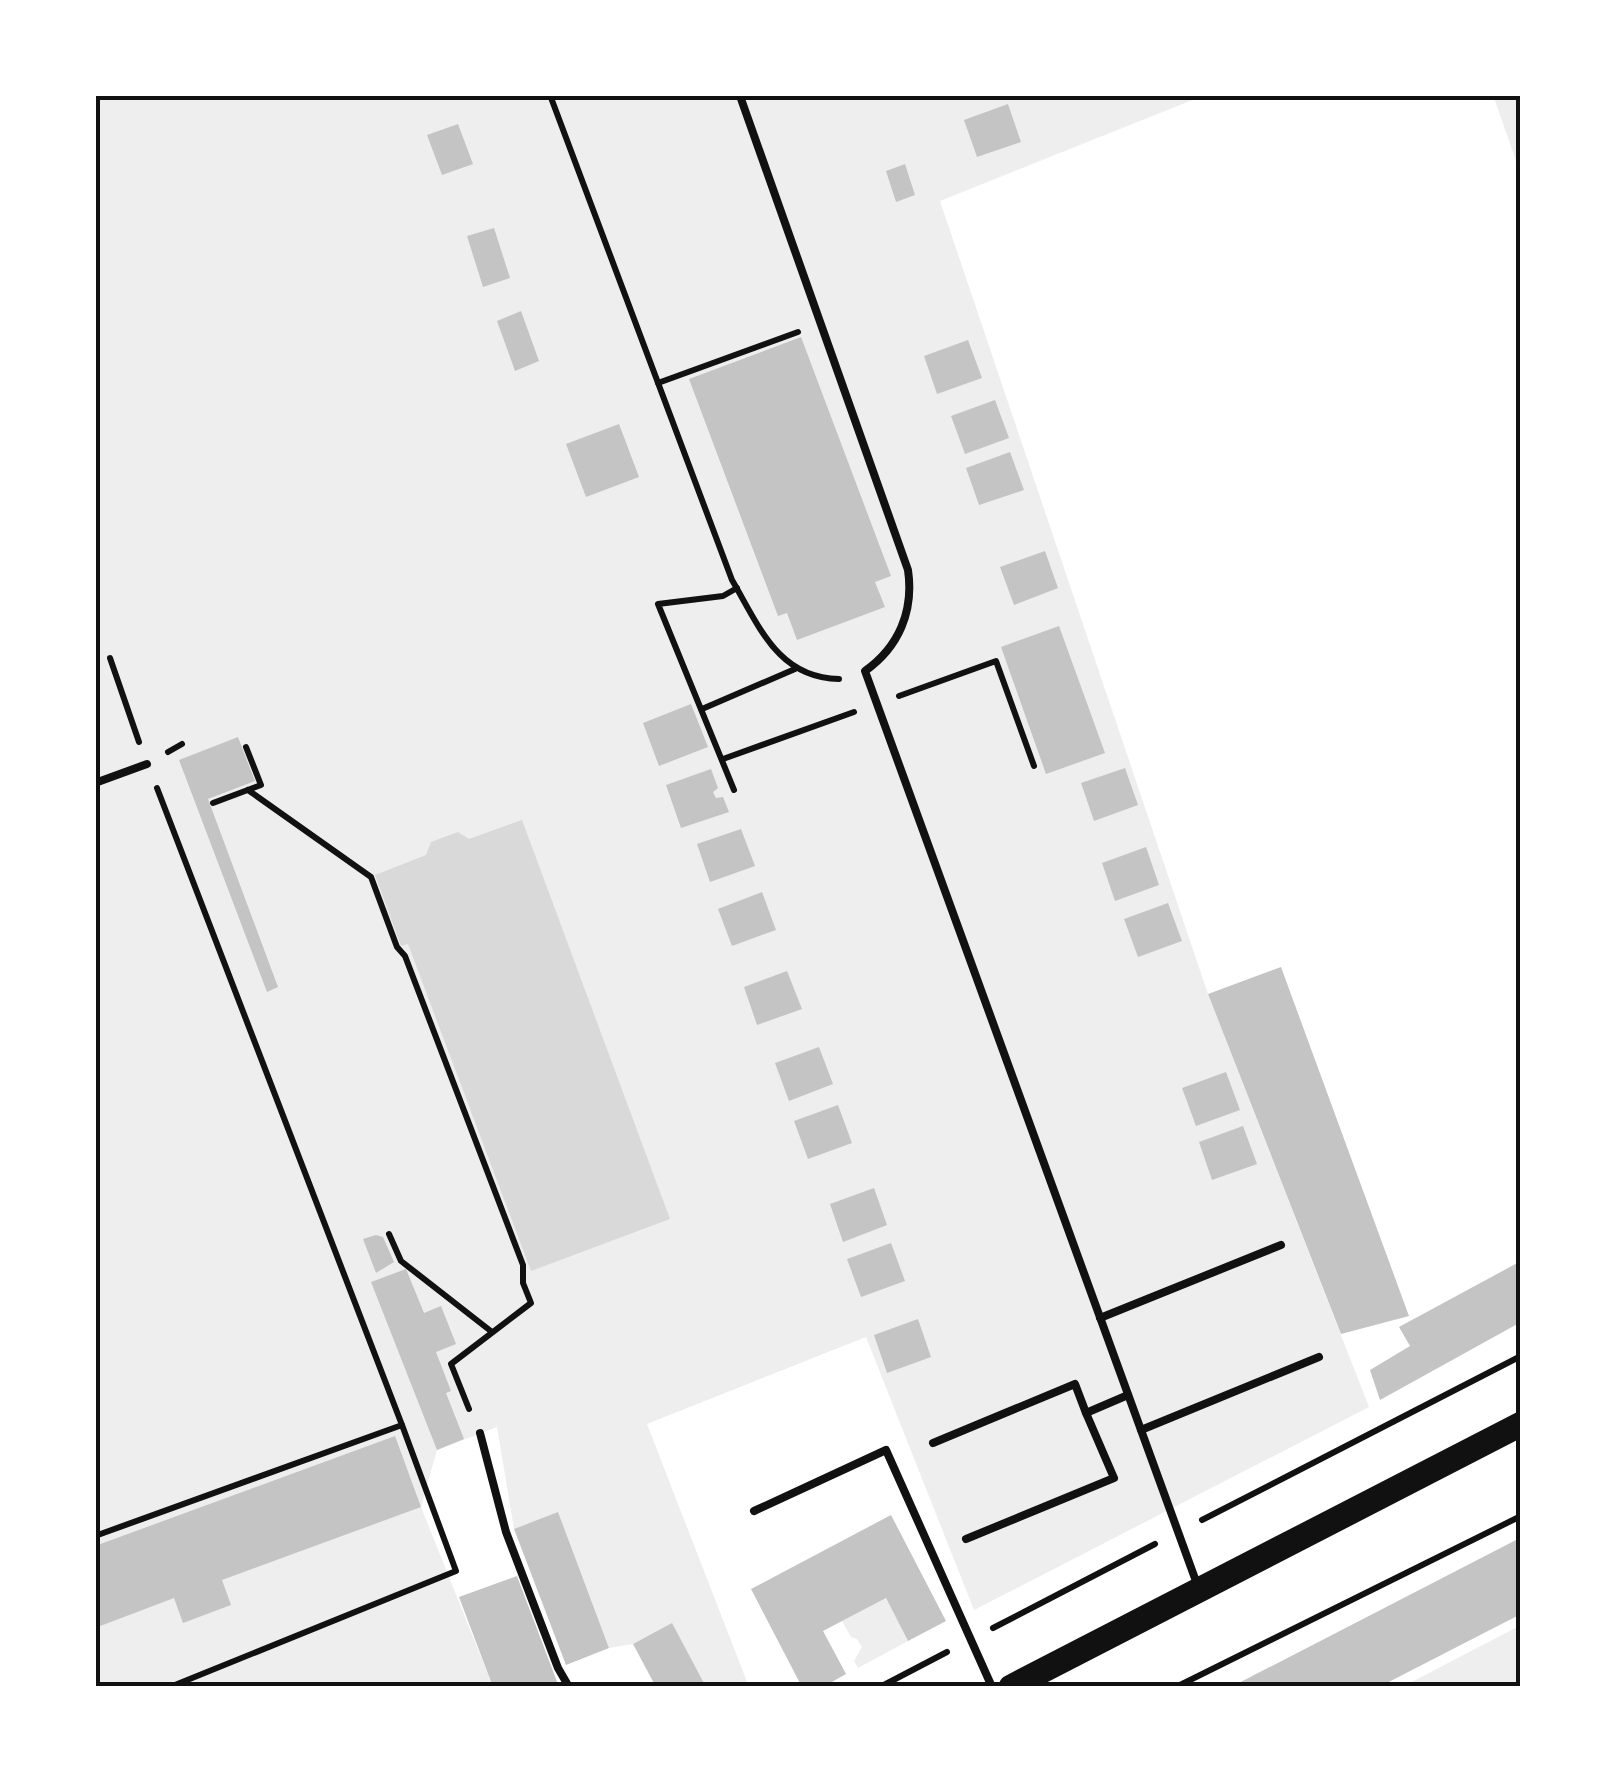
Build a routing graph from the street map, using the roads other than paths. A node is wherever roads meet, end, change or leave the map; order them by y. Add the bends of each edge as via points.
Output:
1 (744, 95) edge
2 (147, 764) road end
3 (95, 783) edge
4 (1281, 1245) dead end
5 (1100, 1318) junction
6 (1319, 1357) dead end
7 (1128, 1395) junction
8 (1086, 1413) junction
9 (1521, 1424) edge
10 (1141, 1430) junction
11 (480, 1433) road end
12 (933, 1444) dead end
13 (754, 1511) dead end
14 (966, 1539) dead end
15 (1199, 1588) junction
16 (569, 1687) edge
17 (992, 1687) edge
18 (1011, 1687) edge

1 - 5 lane via 904,554 910,604 891,648 865,672
2 - 3 lane
4 - 5 lane
5 - 7 lane
6 - 10 lane
7 - 8 lane
7 - 10 lane
8 - 12 lane via 1075,1384
8 - 14 lane via 1114,1478
9 - 15 main road
10 - 15 lane
11 - 16 lane via 506,1532
13 - 17 lane via 886,1450
15 - 18 main road

